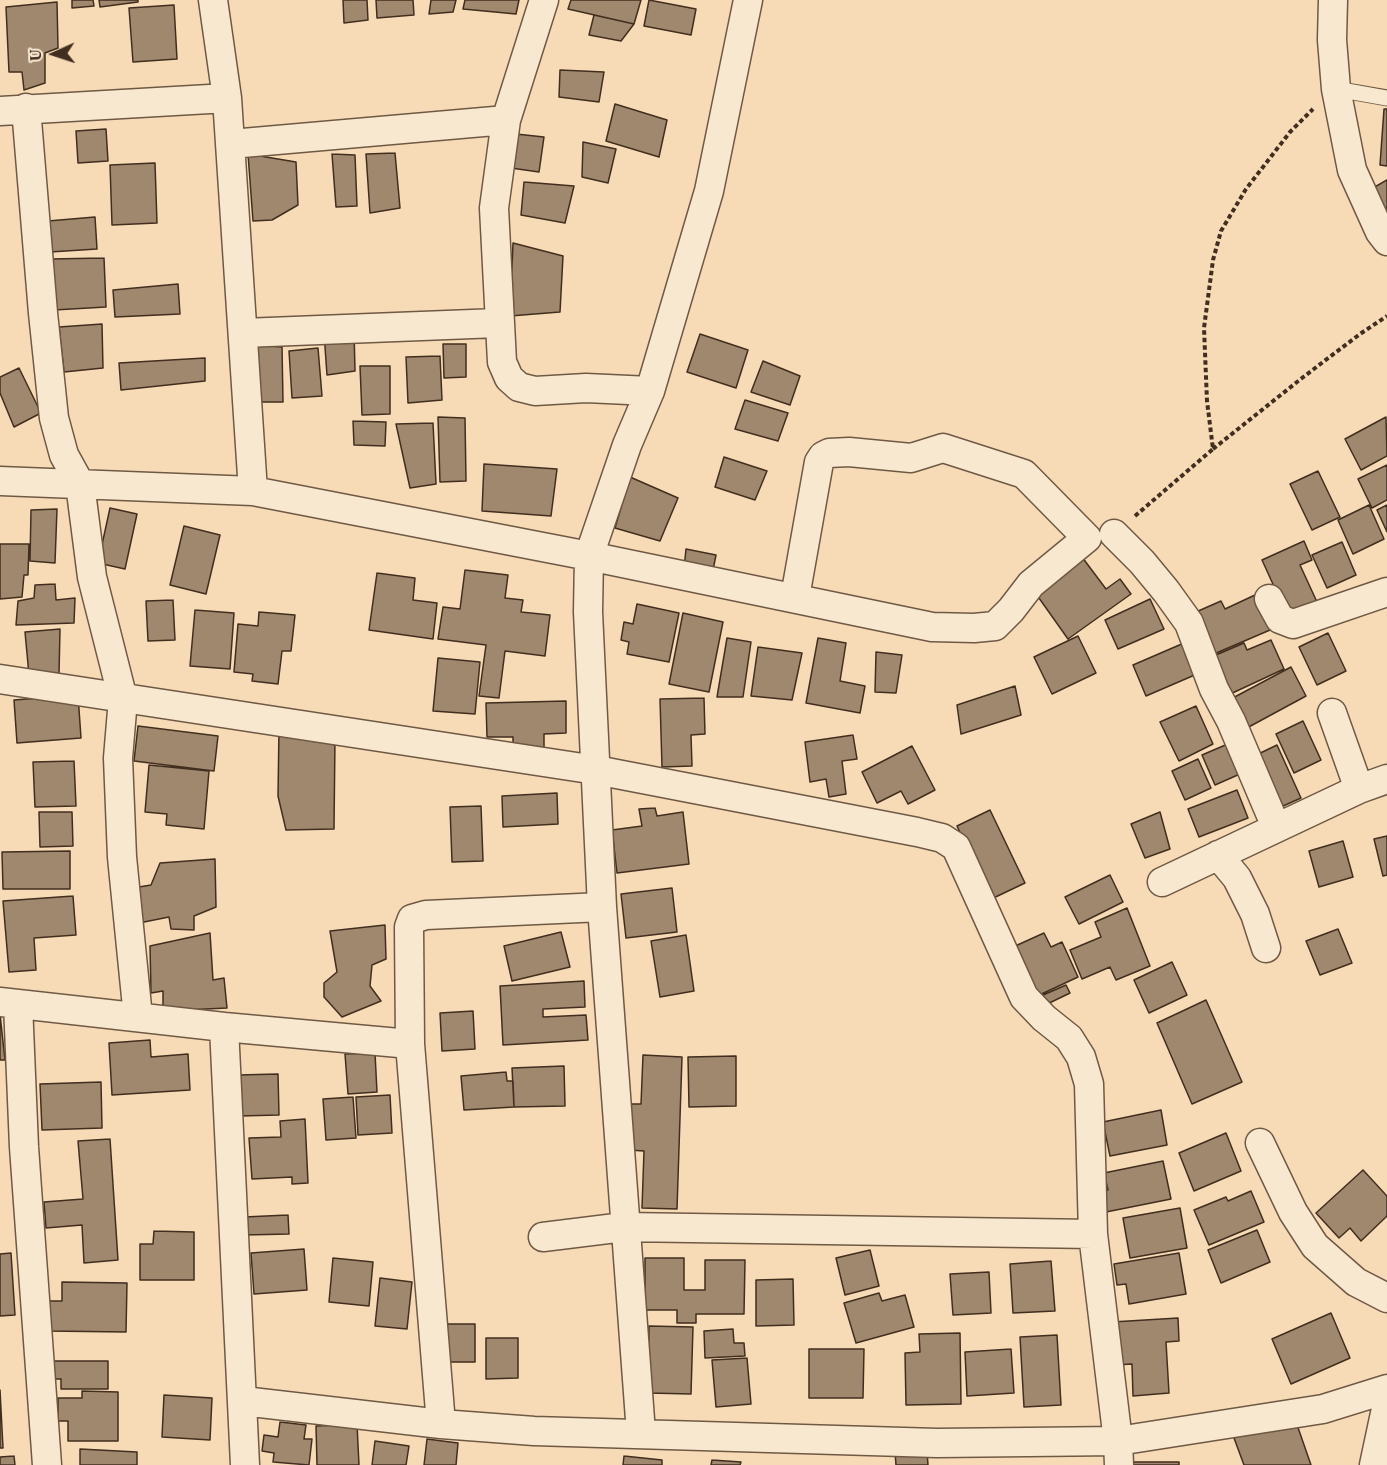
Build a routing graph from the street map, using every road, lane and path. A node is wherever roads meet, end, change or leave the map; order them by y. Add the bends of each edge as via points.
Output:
1 (213, 0) edge
2 (544, 0) edge
3 (748, 0) edge
4 (1333, 0) edge
5 (1336, 89) junction
6 (227, 98) junction
7 (1387, 98) edge
8 (13, 109) edge
9 (506, 120) junction
10 (231, 144) junction
11 (1387, 241) edge
12 (1387, 316) edge
13 (498, 322) junction
14 (243, 333) junction
15 (650, 391) junction
16 (1213, 449) junction
17 (0, 481) edge
18 (80, 484) junction
19 (253, 491) junction
20 (1114, 534) joint
21 (589, 556) junction
22 (1387, 592) edge
23 (795, 597) junction
24 (1269, 599) dead end
25 (0, 679) edge
26 (123, 699) junction
27 (1332, 713) dead end
28 (596, 770) junction
29 (1387, 779) edge
30 (1359, 789) junction
31 (1276, 827) junction
32 (1218, 855) junction
33 (1162, 882) dead end
34 (602, 907) junction
35 (1266, 948) dead end
36 (9, 1003) edge
37 (138, 1017) junction
38 (224, 1027) junction
39 (410, 1044) junction
40 (1260, 1143) dead end
41 (624, 1227) junction
42 (1093, 1234) junction
43 (543, 1237) dead end
44 (1387, 1298) edge
45 (1387, 1389) edge
46 (243, 1401) junction
47 (1387, 1404) edge
48 (441, 1424) junction
49 (640, 1433) junction
50 (1380, 1450) edge
51 (1119, 1453) edge
52 (48, 1465) edge
53 (245, 1465) edge

1 - 6 street
2 - 9 street
3 - 15 street via 709,191
4 - 5 street
5 - 7 lane
5 - 11 street via 1352,170
5 - 16 path via 1290,132 1246,189 1221,231 1204,328
6 - 8 street
6 - 10 street
8 - 18 street via 54,418 64,454
9 - 10 street
9 - 13 street via 494,208
10 - 14 street
12 - 16 path
13 - 14 street
13 - 15 street via 502,362 509,378 519,387 535,391
14 - 19 street
15 - 21 street
16 - 20 path
17 - 18 street
18 - 19 street
18 - 26 street via 92,577
19 - 21 street
20 - 31 street via 1154,576 1189,623
21 - 23 street
21 - 28 street
22 - 24 street via 1293,624 1280,619
23 - 23 street via 932,627 995,626 1030,584 1087,538 1024,474 943,448 911,458 829,453 819,462
25 - 26 street
26 - 28 street
26 - 37 street via 118,758 122,857
27 - 30 street
28 - 34 street
28 - 42 street via 917,832 942,838 956,847 1024,997 1069,1038 1081,1057 1089,1084
29 - 30 street
30 - 31 street
31 - 32 street
32 - 33 street
32 - 35 street via 1237,878
34 - 39 street via 426,915 412,919
34 - 41 street
36 - 37 street
36 - 52 street
37 - 38 street
38 - 39 street
38 - 46 street
39 - 48 street
40 - 44 street via 1293,1212 1316,1246 1356,1282
41 - 42 street
41 - 43 street
41 - 49 street
42 - 51 street
45 - 51 street via 1323,1409
46 - 48 street
46 - 53 street
47 - 50 street
48 - 49 street
49 - 51 street

